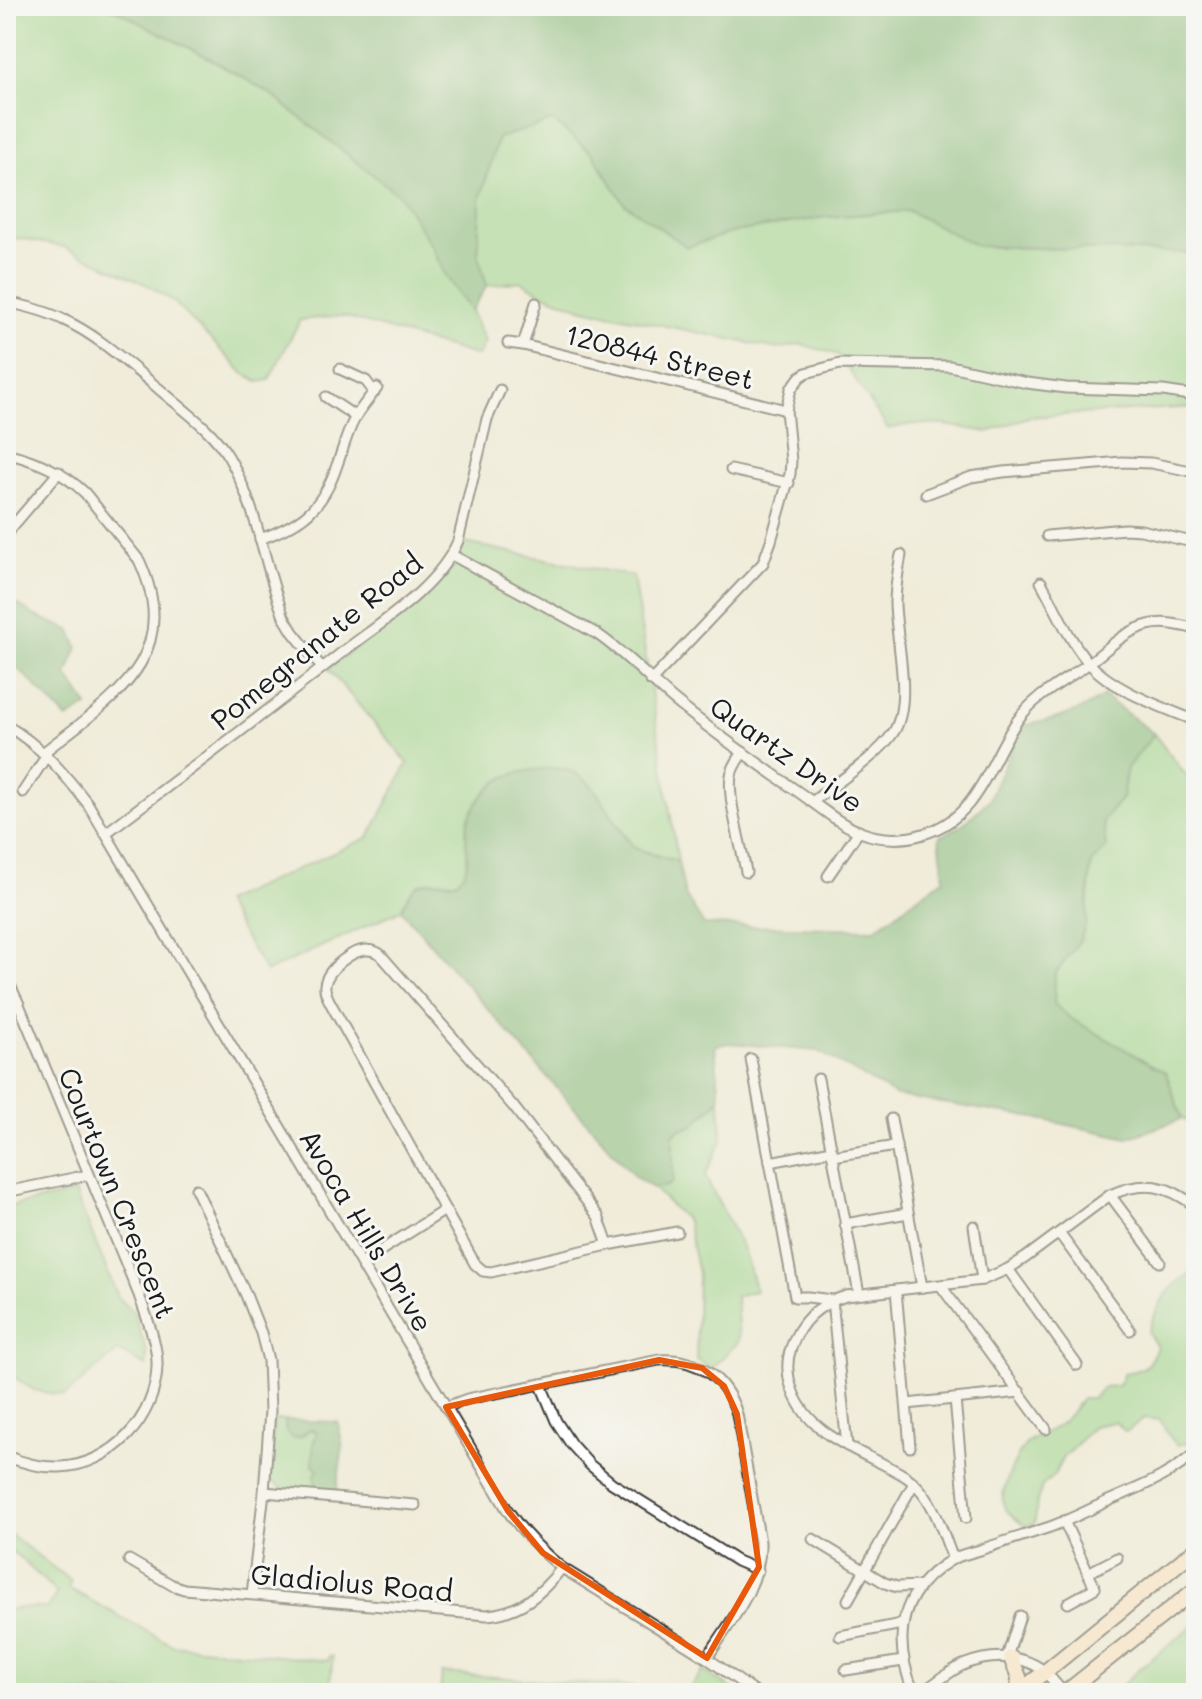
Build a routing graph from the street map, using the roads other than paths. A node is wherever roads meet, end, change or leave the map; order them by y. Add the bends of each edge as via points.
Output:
1 (6, 302) edge
2 (536, 303) dead end
3 (508, 343) dead end
4 (523, 345) junction
5 (340, 369) dead end
6 (500, 390) dead end
7 (1196, 396) edge
8 (326, 397) dead end
9 (786, 410) junction
10 (356, 417) junction
11 (6, 453) edge
12 (731, 470) dead end
13 (59, 472) junction
14 (1196, 472) edge
15 (789, 483) junction
16 (926, 494) dead end
17 (6, 534) edge
18 (1047, 536) dead end
19 (260, 539) junction
20 (1196, 543) edge
21 (452, 555) junction
22 (901, 555) dead end
23 (1041, 582) dead end
24 (1196, 629) edge
25 (1089, 663) junction
26 (322, 668) junction
27 (651, 681) junction
28 (1196, 721) edge
29 (6, 725) edge
30 (743, 752) junction
31 (46, 754) junction
32 (23, 792) dead end
33 (812, 802) junction
34 (859, 831) junction
35 (106, 833) junction
36 (746, 872) dead end
37 (828, 876) dead end
38 (6, 977) edge
39 (751, 1059) dead end
40 (818, 1079) dead end
41 (891, 1119) dead end
42 (896, 1146) junction
43 (833, 1153) junction
44 (770, 1162) junction
45 (88, 1175) junction
46 (196, 1189) dead end
47 (6, 1192) edge
48 (1110, 1195) junction
49 (1196, 1207) edge
50 (445, 1210) junction
51 (908, 1213) junction
52 (845, 1224) junction
53 (974, 1226) dead end
54 (677, 1232) dead end
55 (1059, 1233) junction
56 (608, 1245) junction
57 (1160, 1262) dead end
58 (361, 1263) junction
59 (1008, 1269) junction
60 (982, 1280) junction
61 (941, 1286) junction
62 (922, 1287) junction
63 (896, 1290) junction
64 (859, 1294) junction
65 (832, 1300) junction
66 (1130, 1330) dead end
67 (1077, 1365) dead end
68 (541, 1385) junction
69 (1020, 1392) junction
70 (955, 1399) junction
71 (907, 1404) junction
72 (446, 1407) junction
73 (1046, 1429) dead end
74 (847, 1446) junction
75 (910, 1447) dead end
76 (1196, 1452) edge
77 (6, 1456) edge
78 (914, 1483) junction
79 (264, 1492) junction
80 (415, 1505) dead end
81 (966, 1518) dead end
82 (1064, 1521) junction
83 (813, 1539) dead end
84 (1196, 1549) edge
85 (1117, 1558) dead end
86 (953, 1559) junction
87 (129, 1560) dead end
88 (562, 1568) junction
89 (758, 1570) junction
90 (865, 1570) junction
91 (1088, 1573) junction
92 (920, 1586) junction
93 (1196, 1589) edge
94 (252, 1594) junction
95 (848, 1600) dead end
96 (1068, 1603) dead end
97 (1020, 1616) dead end
98 (902, 1624) junction
99 (840, 1636) dead end
100 (707, 1658) junction
101 (1009, 1658) junction
102 (903, 1661) junction
103 (846, 1670) dead end
104 (1045, 1672) junction
105 (1018, 1692) edge
106 (756, 1693) edge
107 (914, 1693) edge
108 (921, 1693) edge
109 (1064, 1693) edge

1 - 19 street via 66,320 97,339 199,423 228,457
2 - 4 street, 120844 Street
3 - 4 street, 120844 Street
4 - 9 street, 120844 Street
5 - 10 street via 375,390
6 - 21 street, Pomegranate Road via 487,419
7 - 9 street via 1066,388 950,366 840,364 800,377
8 - 10 street
9 - 15 street
10 - 19 street via 321,502 305,518
11 - 13 street
12 - 15 street
13 - 17 street
13 - 31 street via 85,493 139,560 152,598 152,620 149,646 130,680
14 - 16 street via 1137,462 1003,472
15 - 27 street via 759,569
18 - 20 street via 1125,529
19 - 26 street via 284,617
21 - 26 street, Pomegranate Road via 417,594
21 - 27 street, Quartz Drive via 597,634
22 - 33 street via 895,604 899,722 886,742
23 - 25 street
24 - 25 street, Quartz Drive via 1149,624 1126,634
25 - 28 street via 1133,695
25 - 34 street, Quartz Drive via 1023,713 975,797 950,821 910,837
26 - 35 street, Pomegranate Road
27 - 30 street, Quartz Drive
29 - 31 street, Avoca Hills Drive
30 - 33 street, Quartz Drive
30 - 36 street via 730,781
31 - 32 street
31 - 35 street, Avoca Hills Drive
33 - 34 street, Quartz Drive
34 - 37 street
35 - 58 street, Avoca Hills Drive
38 - 45 street, Courtown Crescent
39 - 44 street
40 - 43 street
41 - 42 street
42 - 43 street
42 - 51 street
43 - 44 street
43 - 52 street
44 - 65 street via 795,1297
45 - 47 street
45 - 77 street, Courtown Crescent via 148,1321 158,1362 153,1393 121,1442 94,1460 59,1468
46 - 79 street via 246,1295 268,1360
48 - 49 street via 1152,1186
48 - 55 street
48 - 57 street
50 - 56 street via 475,1264 486,1272
50 - 56 street via 325,991 336,966 363,951 380,954 513,1106 598,1216
50 - 58 street
51 - 52 street
51 - 62 street
52 - 64 street
53 - 60 street
54 - 56 street
55 - 59 street
55 - 66 street
58 - 72 street, Avoca Hills Drive
59 - 60 street
59 - 67 street
60 - 61 street
61 - 62 street
61 - 69 street
62 - 63 street
63 - 64 street
63 - 71 street
64 - 65 street
65 - 74 street
65 - 74 street via 799,1330 789,1352 788,1374 805,1415
68 - 72 street
68 - 89 street via 556,1421 590,1465
68 - 89 street via 668,1359 710,1372 724,1386 737,1414 760,1542
69 - 70 street
69 - 73 street
70 - 71 street
70 - 81 street
71 - 75 street
72 - 88 street, Avoca Hills Drive via 514,1519
74 - 78 street
76 - 82 street via 1156,1480
78 - 86 street via 930,1503
78 - 90 street
79 - 80 street
79 - 94 street
82 - 86 street
82 - 91 street
83 - 90 street
84 - 104 main road
85 - 91 street
86 - 92 street
87 - 94 street, Gladiolus Road via 178,1588
88 - 94 street, Gladiolus Road via 521,1606 487,1615
88 - 100 street, Avoca Hills Drive
89 - 100 street
90 - 92 street via 891,1585
90 - 95 street
91 - 96 street via 1095,1588
92 - 98 street
93 - 109 main road
97 - 101 street
98 - 99 street
98 - 102 street
100 - 106 street, Avoca Hills Drive
101 - 104 street
101 - 105 main road via 1019,1677
101 - 108 street via 961,1666
102 - 103 street
102 - 107 street
104 - 105 main road
104 - 109 street

